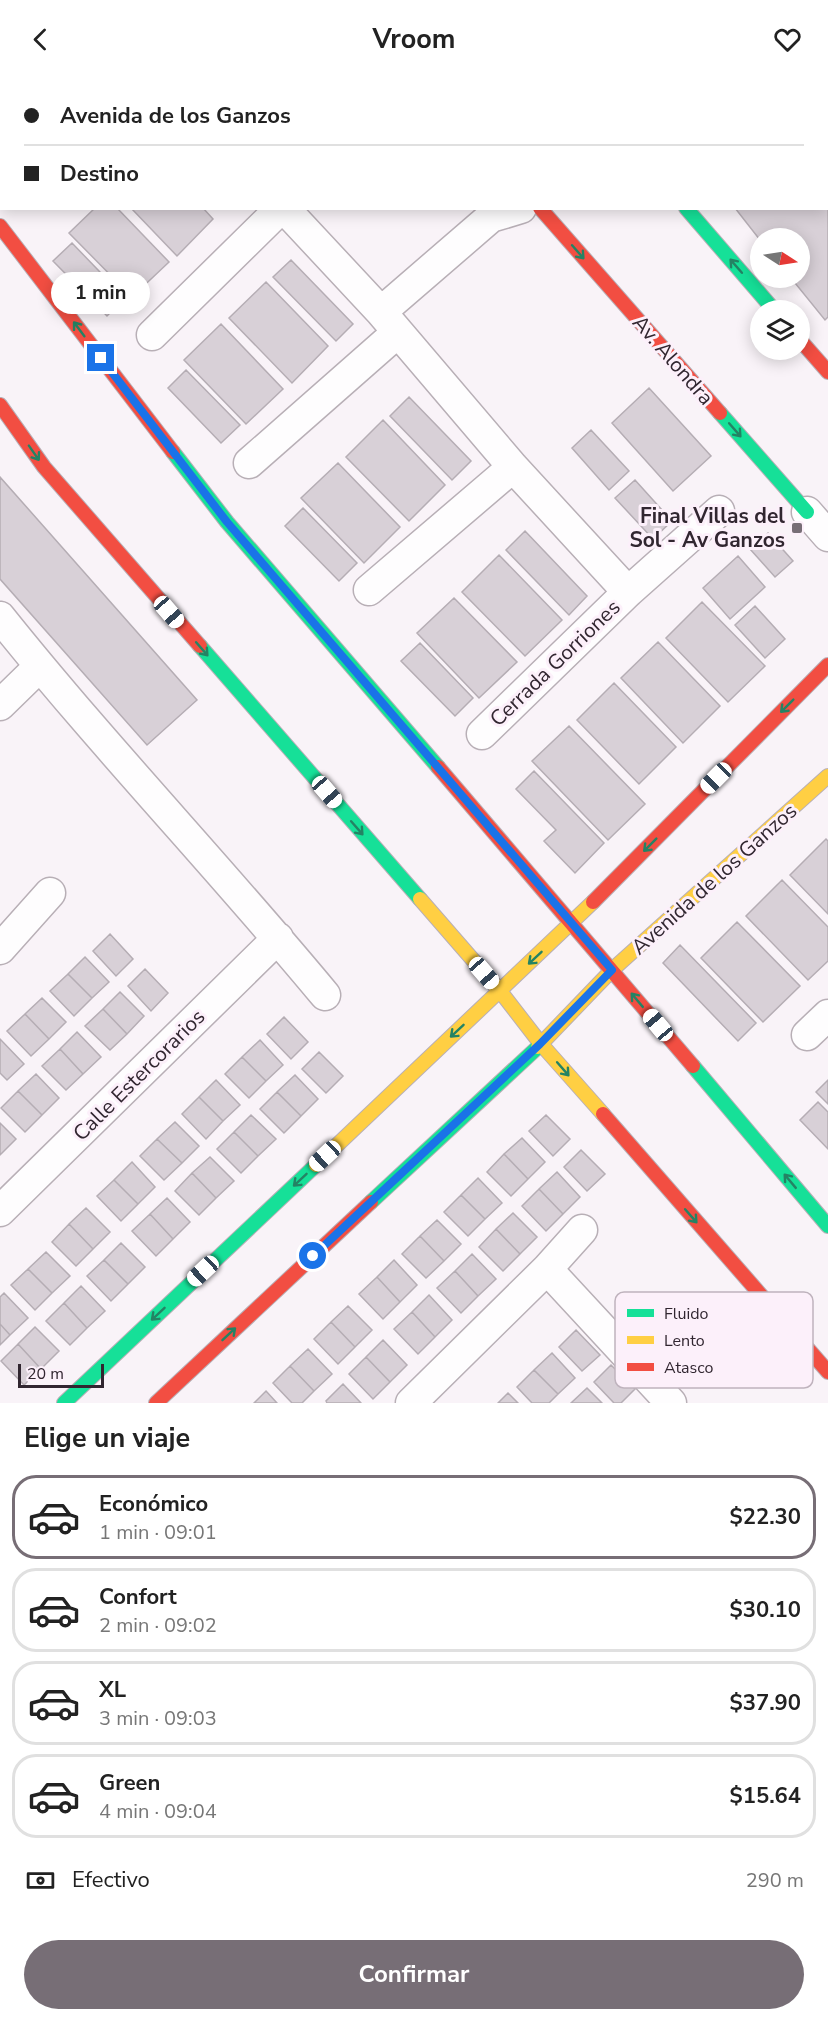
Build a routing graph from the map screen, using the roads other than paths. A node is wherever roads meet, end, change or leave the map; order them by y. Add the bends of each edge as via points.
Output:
1 (280, 210) edge
2 (284, 210) edge
3 (514, 210) edge
4 (542, 210) edge
5 (688, 210) edge
6 (1, 230) edge
7 (765, 300) edge
8 (390, 322) junction
9 (152, 335) dead end
10 (810, 351) edge
11 (828, 372) edge
12 (0, 405) edge
13 (249, 463) dead end
14 (513, 468) junction
15 (719, 511) dead end
16 (807, 512) joint
17 (828, 536) edge
18 (369, 590) dead end
19 (628, 592) junction
20 (0, 617) edge
21 (828, 665) edge
22 (40, 666) junction
23 (0, 705) edge
24 (482, 734) dead end
25 (828, 776) edge
26 (50, 893) dead end
27 (571, 924) junction
28 (278, 938) junction
29 (0, 949) edge
30 (612, 970) junction
31 (500, 991) junction
32 (325, 995) dead end
33 (828, 1015) edge
34 (807, 1035) dead end
35 (540, 1044) junction
36 (0, 1211) edge
37 (828, 1226) edge
38 (582, 1230) dead end
39 (547, 1269) junction
40 (758, 1292) edge
41 (615, 1344) edge
42 (813, 1355) edge
43 (828, 1372) edge
44 (654, 1388) edge
45 (666, 1401) edge
46 (64, 1403) edge
47 (156, 1403) edge
48 (411, 1403) edge

1 - 9 street, Cerrada Gorriones
2 - 8 street, Cerrada Gorriones
3 - 8 street via 491,217
4 -> 16 main road, Av. Alondra
7 -> 5 main road
27 -> 6 main road via 227,522
8 - 13 street
8 - 14 street, Cerrada Gorriones
10 - 11 main road
12 -> 31 main road via 44,467
14 - 18 street
14 - 19 street, Cerrada Gorriones
15 - 19 street, Cerrada Gorriones
16 - 17 street
19 - 24 street, Cerrada Gorriones
20 - 22 street
21 -> 27 main road
22 - 23 street
22 - 28 street
25 - 30 main road, Avenida de los Ganzos
26 - 29 street
27 - 30 main road
27 -> 31 main road
28 - 32 street
28 - 36 street, Calle Estercorarios
30 - 35 main road, Avenida de los Ganzos
37 -> 30 main road
31 - 35 main road
31 -> 46 main road
33 - 34 street
35 -> 40 main road
47 -> 35 main road, Avenida de los Ganzos
38 - 39 street
39 - 41 street
39 - 48 street
42 -> 43 main road
44 - 45 street

